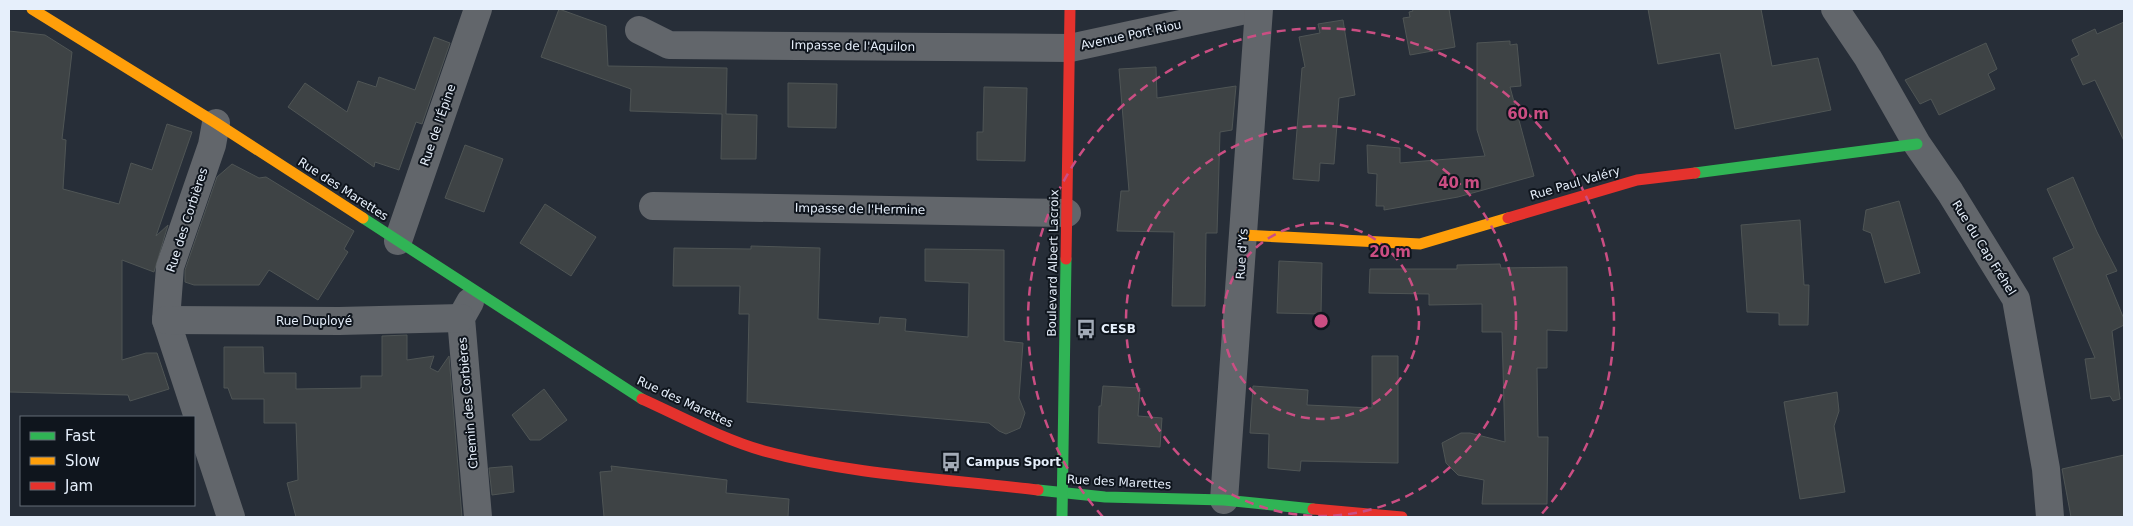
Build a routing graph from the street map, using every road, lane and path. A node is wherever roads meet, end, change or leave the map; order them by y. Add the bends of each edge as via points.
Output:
1 (32, 9) edge
2 (478, 9) edge
3 (1070, 9) edge
4 (1250, 9) edge
5 (1260, 9) edge
6 (1835, 9) edge
7 (640, 30) dead end
8 (1070, 48) junction
9 (216, 123) junction
10 (1917, 144) junction
11 (652, 206) dead end
12 (1067, 212) junction
13 (1243, 235) junction
14 (398, 242) junction
15 (475, 292) junction
16 (461, 318) junction
17 (166, 320) junction
18 (1063, 493) junction
19 (1224, 500) junction
20 (231, 517) edge
21 (478, 517) edge
22 (1062, 517) edge
23 (1402, 517) edge
24 (2050, 517) edge

1 - 9 street, Rue des Marettes
2 - 14 street, Rue de l'Épine
3 - 8 street, Boulevard Albert Lacroix
4 - 8 street, Avenue Port Riou
5 - 13 street, Rue d'Ys
6 - 10 street, Rue du Cap Fréhel via 1868,58
7 - 8 street, Impasse de l'Aquilon via 669,45
8 - 12 street, Boulevard Albert Lacroix
9 - 14 street, Rue des Marettes
9 - 17 street, Rue des Corbières via 212,145 170,267
10 - 13 street, Rue Paul Valéry via 1637,180 1420,244
10 - 24 street, Rue du Cap Fréhel via 2016,299 2046,469
11 - 12 street, Impasse de l'Hermine
12 - 18 street, Boulevard Albert Lacroix
13 - 19 street, Rue d'Ys
14 - 15 street, Rue des Marettes
15 - 16 street
15 - 18 street, Rue des Marettes via 642,399 762,450 880,472
16 - 17 street, Rue Duployé
16 - 21 street, Chemin des Corbières
17 - 20 street, Rue des Corbières
18 - 19 street, Rue des Marettes
18 - 22 street, Boulevard Albert Lacroix
19 - 23 street, Rue des Marettes

